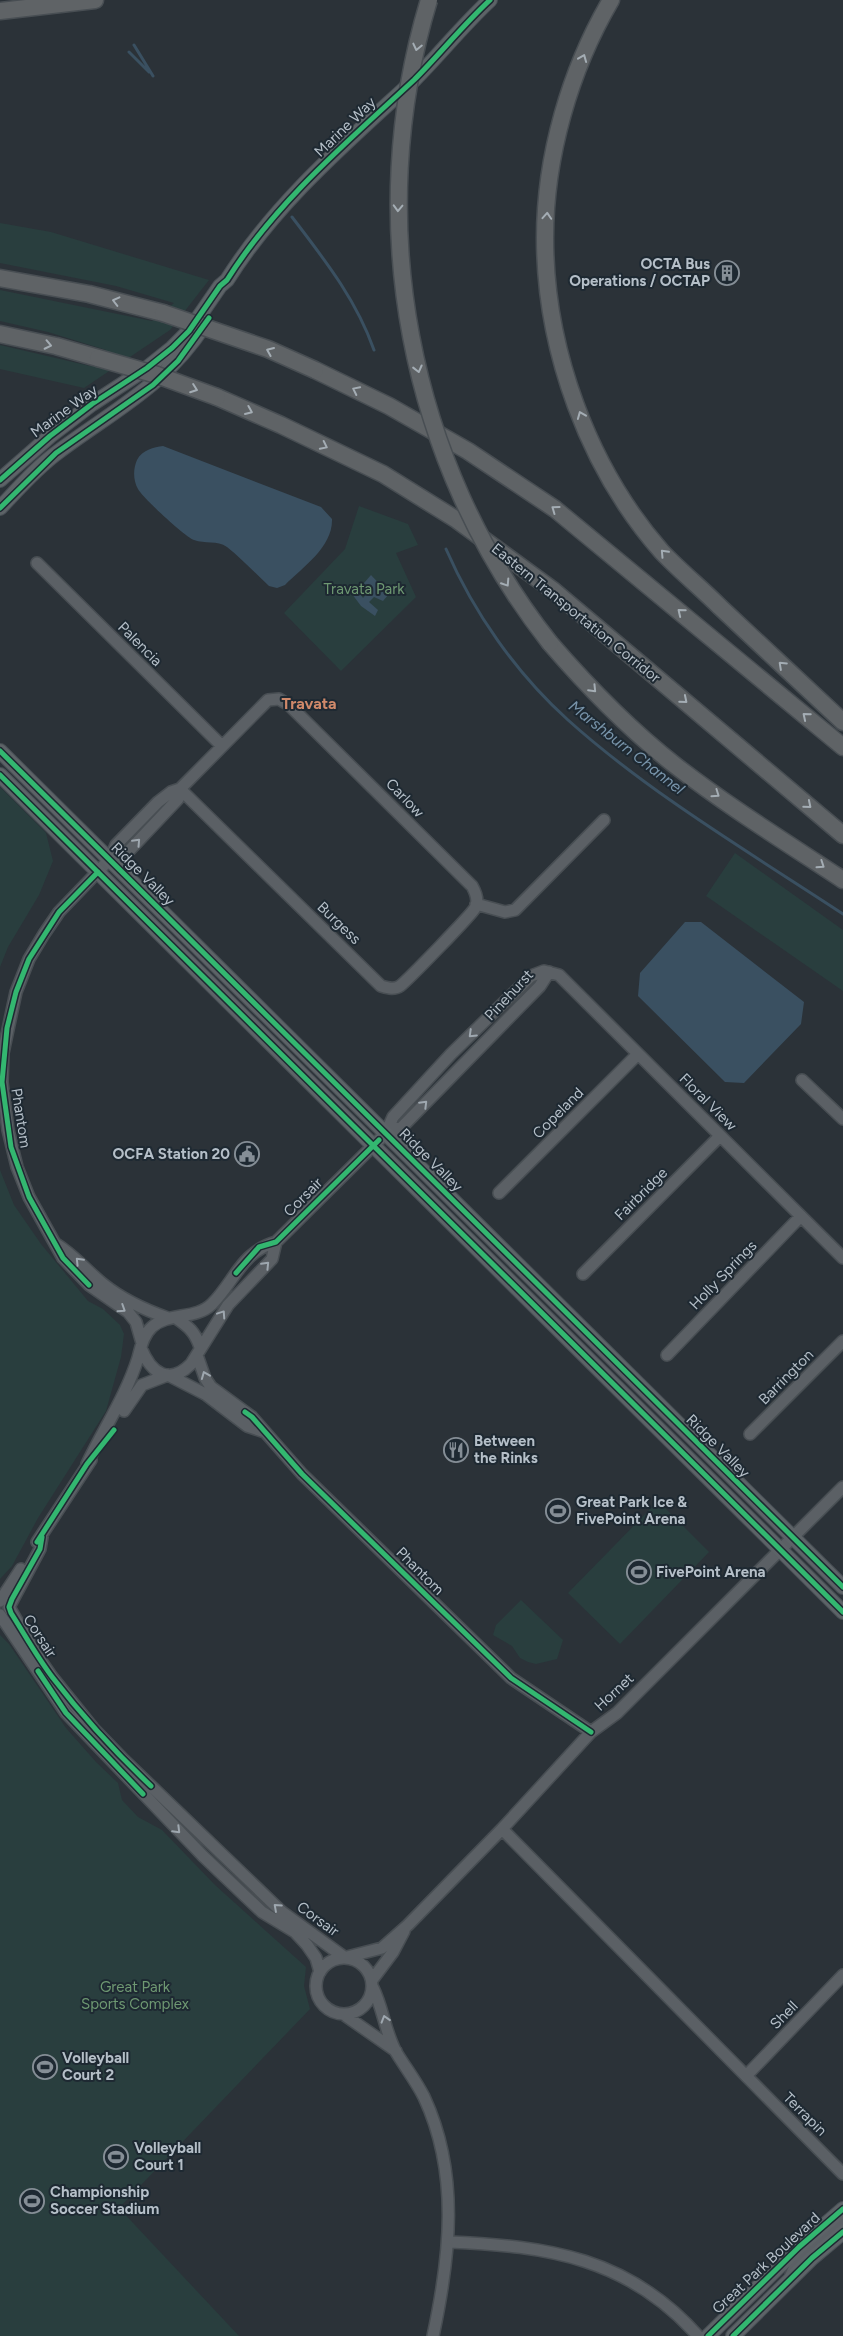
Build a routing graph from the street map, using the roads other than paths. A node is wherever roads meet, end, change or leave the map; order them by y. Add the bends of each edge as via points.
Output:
1 (95, 0) edge
2 (429, 0) edge
3 (490, 0) edge
4 (610, 0) edge
5 (0, 11) edge
6 (0, 278) edge
7 (227, 280) junction
8 (0, 334) edge
9 (0, 480) edge
10 (0, 508) edge
11 (38, 563) dead end
12 (843, 722) edge
13 (222, 746) junction
14 (843, 747) edge
15 (0, 751) edge
16 (0, 775) edge
17 (180, 789) junction
18 (604, 820) dead end
19 (843, 835) edge
20 (110, 859) junction
21 (98, 872) junction
22 (843, 880) edge
23 (476, 904) junction
24 (549, 972) junction
25 (638, 1054) junction
26 (802, 1080) dead end
27 (843, 1119) edge
28 (386, 1132) junction
29 (720, 1136) junction
30 (373, 1145) junction
31 (499, 1194) dead end
32 (802, 1216) junction
33 (276, 1242) junction
34 (55, 1243) junction
35 (843, 1258) edge
36 (584, 1274) dead end
37 (172, 1318) junction
38 (843, 1341) edge
39 (142, 1346) junction
40 (199, 1351) junction
41 (667, 1355) dead end
42 (169, 1376) junction
43 (265, 1432) junction
44 (750, 1434) dead end
45 (88, 1464) junction
46 (843, 1487) edge
47 (42, 1537) junction
48 (792, 1537) junction
49 (780, 1548) junction
50 (843, 1587) edge
51 (0, 1600) edge
52 (843, 1612) edge
53 (0, 1615) edge
54 (591, 1732) junction
55 (502, 1829) junction
56 (408, 1925) junction
57 (345, 1958) junction
58 (320, 1972) junction
59 (843, 1975) edge
60 (373, 1984) junction
61 (343, 2014) junction
62 (396, 2052) junction
63 (746, 2076) junction
64 (843, 2174) edge
65 (843, 2209) edge
66 (843, 2223) edge
67 (843, 2232) edge
68 (449, 2242) junction
69 (787, 2283) junction
70 (433, 2336) edge
71 (698, 2336) edge
72 (708, 2336) edge
73 (733, 2336) edge

1 - 5 highway
2 -> 22 highway, bridge via 414,60 400,163 400,260 408,325 436,434 463,504 505,582 550,643 605,702 676,766
3 - 7 main road, Marine Way via 275,214
12 -> 4 highway via 663,552 635,517 590,439 570,388 556,334 547,264 545,237 549,194 565,109 593,34
14 -> 6 highway, bridge via 556,509 468,451 389,406 260,346 163,313 89,294
7 - 9 main road, Marine Way via 189,331 172,348 50,436
7 - 10 main road, Marine Way via 226,290 178,361 153,385 56,453
8 -> 19 highway, Eastern Transportation Corridor, bridge via 56,346 157,375 281,425 383,474 457,520 562,597
11 - 13 street, Palencia
13 - 17 street, Carlow
13 - 23 street, Carlow via 268,700 279,699 289,705 472,886
15 - 20 main road, Ridge Valley
16 - 21 main road, Ridge Valley
17 - 20 street, Carlow via 178,799 126,854
17 - 23 street, Burgess via 382,986 400,986 473,912
18 - 23 street via 515,910 505,912
20 - 21 street, Phantom
20 - 28 main road, Ridge Valley
21 - 30 main road, Ridge Valley
21 - 34 street, Phantom via 59,912 29,959 16,992 3,1053 2,1082 11,1147 29,1197
24 - 25 street, Floral View via 559,975
28 -> 24 street, Pinehurst via 402,1126 540,986
24 -> 28 street, Pinehurst via 531,976 451,1054 393,1117
25 - 29 street, Floral View
25 - 31 street, Copeland
26 - 27 street
28 - 30 street, Corsair
28 - 48 main road, Ridge Valley
29 - 32 street, Floral View
29 - 36 street, Fairbridge
30 - 33 street, Corsair
30 - 49 main road, Ridge Valley
32 - 35 street, Floral View
32 - 41 street, Holly Springs
33 - 37 street, Corsair via 259,1247 211,1304 198,1312
40 -> 33 street, Corsair via 228,1305 272,1259
37 -> 34 street, Phantom via 133,1304 111,1289 71,1252
34 -> 39 street, Phantom via 62,1258 89,1285 128,1312 136,1322
37 - 39 street via 152,1327
37 - 40 street via 190,1326 196,1335
38 - 44 street, Barrington
39 - 42 street via 152,1369
39 - 45 street, Corsair via 126,1390
40 - 42 street via 185,1371
43 -> 40 street, Phantom via 252,1417 211,1387 205,1378
42 - 43 street, Phantom via 205,1394 247,1426
42 - 45 street, Corsair via 142,1385
43 - 54 street, Phantom via 302,1474 511,1678
45 - 47 street, Corsair
46 - 48 street, Hornet
47 - 51 street, Corsair
57 -> 47 street, Corsair via 282,1912 163,1799 93,1728 48,1670 9,1607 40,1549
48 - 49 street, Hornet
48 - 50 main road, Ridge Valley
49 - 52 main road, Ridge Valley
49 - 54 street, Hornet via 617,1713
53 -> 58 street, Corsair via 66,1713 203,1856 262,1912 295,1932 316,1958
54 - 55 street, Hornet
55 - 56 street, Hornet
55 - 63 street, Terrapin
56 - 57 street, Hornet via 382,1948
56 - 60 street, Hornet
57 - 58 street via 331,1961
57 - 60 street via 366,1967
58 - 61 street via 318,1996 328,2009
59 - 63 street, Shell
60 - 61 street via 366,2004 360,2010
62 -> 60 street
61 - 62 street
62 - 68 street via 424,2098 437,2131 447,2186
63 - 64 street, Terrapin
65 - 72 main road, Great Park Boulevard
66 - 69 street via 798,2261
67 - 69 main road, Great Park Boulevard
68 - 70 street
68 - 71 street via 534,2248 568,2255 603,2268 639,2286
69 - 73 main road, Great Park Boulevard

